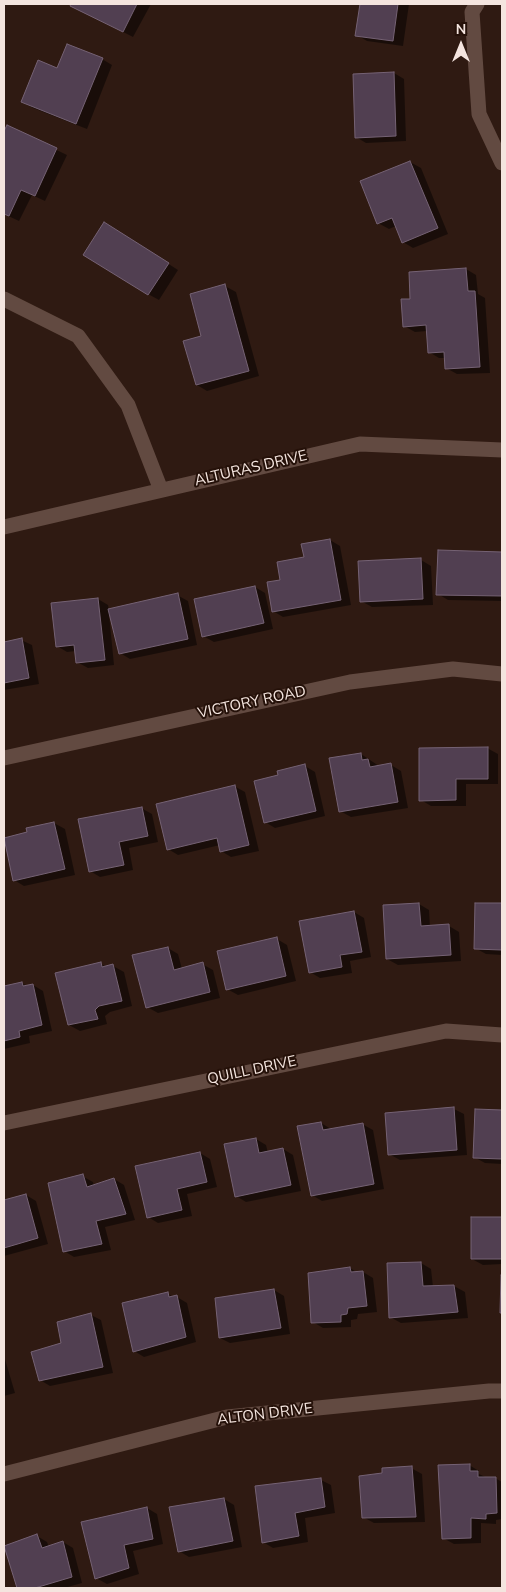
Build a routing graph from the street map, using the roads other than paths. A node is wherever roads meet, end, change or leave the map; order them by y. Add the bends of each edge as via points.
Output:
1 (477, 4) edge
2 (502, 162) edge
3 (4, 299) edge
4 (502, 450) edge
5 (161, 490) junction
6 (4, 527) edge
7 (502, 674) edge
8 (4, 758) edge
9 (502, 1035) edge
10 (4, 1123) edge
11 (502, 1391) edge
12 (4, 1474) edge

1 - 2 street via 472,12 479,114
3 - 5 street via 78,336 128,405
4 - 5 street, ALTURAS DRIVE via 360,444
5 - 6 street, ALTURAS DRIVE
7 - 8 street, VICTORY ROAD via 452,669 350,682
9 - 10 street, QUILL DRIVE via 446,1031
11 - 12 street, ALTON DRIVE via 227,1417

